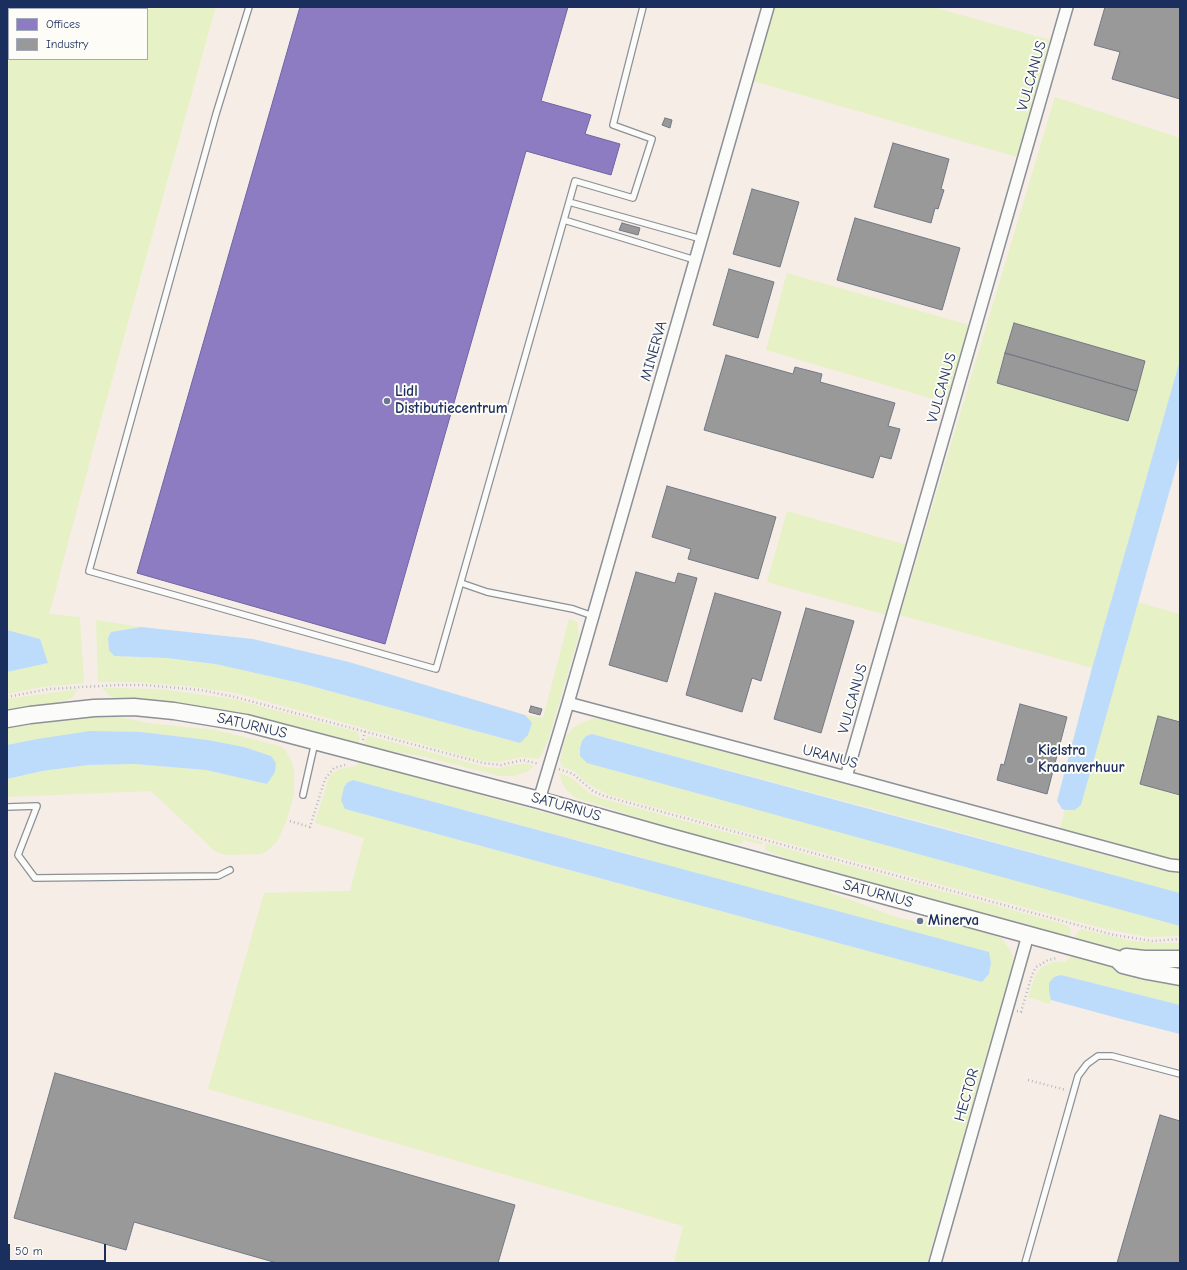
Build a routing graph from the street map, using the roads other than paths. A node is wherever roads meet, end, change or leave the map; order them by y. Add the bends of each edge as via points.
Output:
1 (249, 7) edge
2 (643, 7) edge
3 (768, 7) edge
4 (1067, 7) edge
5 (569, 202) junction
6 (564, 220) junction
7 (701, 239) junction
8 (695, 260) junction
9 (460, 583) junction
10 (593, 616) junction
11 (568, 703) junction
12 (7, 720) edge
13 (315, 741) junction
14 (846, 776) junction
15 (303, 795) dead end
16 (539, 800) junction
17 (7, 807) edge
18 (1180, 866) edge
19 (230, 870) dead end
20 (1028, 935) junction
21 (1117, 959) junction
22 (1180, 959) edge
23 (1180, 977) edge
24 (1180, 1074) edge
25 (935, 1263) edge
26 (1025, 1263) edge

1 - 9 lane via 216,114 89,571 436,669
2 - 5 lane via 612,125 652,139 633,198 575,181
3 - 7 street, MINERVA
4 - 14 street, VULCANUS
5 - 6 lane
5 - 7 lane
6 - 8 lane
6 - 9 lane
7 - 8 street, MINERVA
8 - 10 street, MINERVA
9 - 10 lane via 487,592
10 - 11 street, MINERVA
11 - 14 street, URANUS
11 - 16 street
12 - 13 main road, SATURNUS via 94,708 134,707 223,718
13 - 15 lane
13 - 16 main road, SATURNUS
14 - 18 street, URANUS
16 - 20 main road, SATURNUS
17 - 19 lane via 37,806 18,855 35,878 218,876
20 - 21 main road, SATURNUS
20 - 25 street, HECTOR
21 - 22 main road, SATURNUS
21 - 23 main road, SATURNUS via 1123,965
24 - 26 lane via 1112,1056 1098,1056 1087,1064 1078,1076 1073,1092

